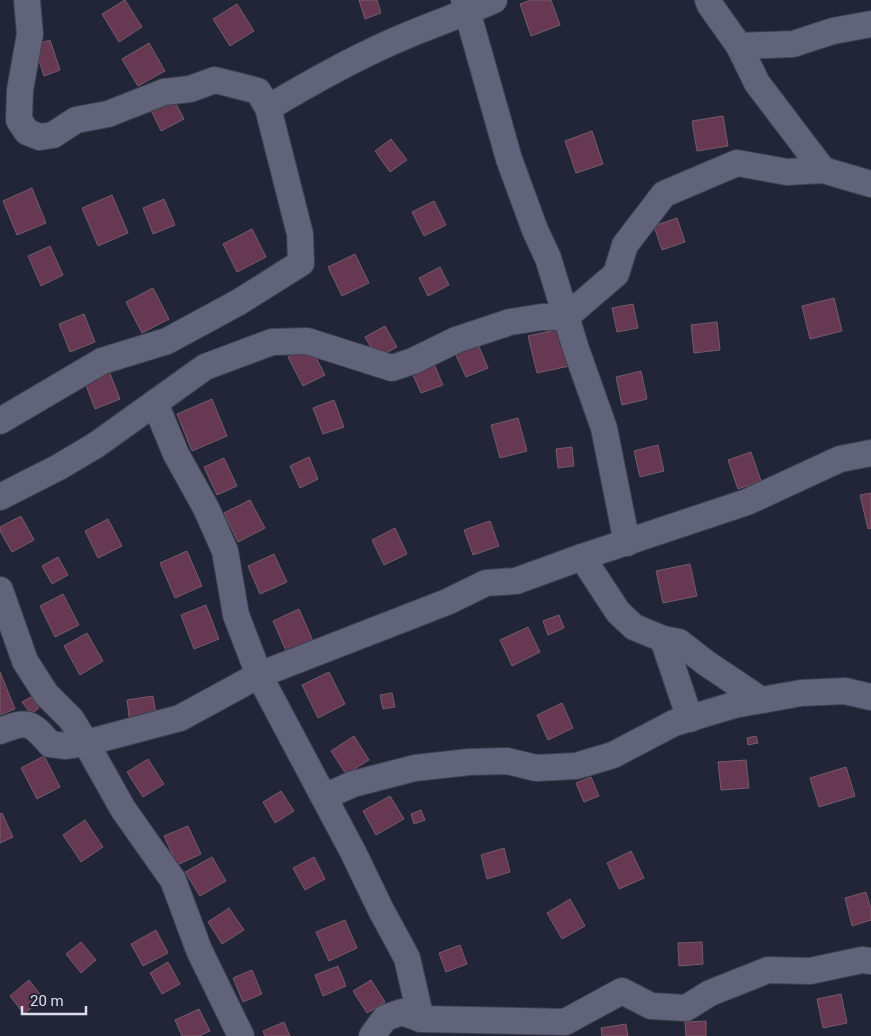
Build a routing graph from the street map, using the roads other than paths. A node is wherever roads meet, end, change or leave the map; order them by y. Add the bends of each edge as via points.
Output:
1 (27, 0) edge
2 (494, 0) edge
3 (708, 0) edge
4 (466, 6) edge
5 (871, 24) edge
6 (739, 46) junction
7 (268, 108) junction
8 (823, 170) junction
9 (871, 184) edge
10 (566, 317) junction
11 (155, 403) junction
12 (0, 421) edge
13 (871, 453) edge
14 (0, 497) edge
15 (627, 543) junction
16 (582, 557) junction
17 (0, 590) edge
18 (663, 640) junction
19 (259, 675) junction
20 (871, 697) edge
21 (762, 700) junction
22 (690, 719) junction
23 (0, 731) edge
24 (86, 742) junction
25 (324, 797) junction
26 (871, 961) edge
27 (420, 1019) junction
28 (241, 1036) edge
29 (372, 1036) edge

1 - 7 street via 30,34 20,90 19,120 27,132 40,137 54,134 76,120 108,114 164,92 190,90 215,80 258,91
2 - 4 street
3 - 6 street
4 - 7 street via 319,78
4 - 10 street via 509,159 548,258
5 - 6 street via 833,31 793,44
6 - 8 street via 757,84
7 - 12 street via 300,234 301,263 240,302 167,341 102,361
8 - 9 street
8 - 10 street via 786,172 737,163 664,194 625,245 616,274
10 - 11 street via 510,322 456,340 392,368 307,341 272,342 205,367
10 - 15 street via 604,428
11 - 14 street via 96,445
11 - 19 street via 176,454 206,508 225,552 236,615
13 - 15 street via 840,459 747,502
15 - 16 street
16 - 18 street via 618,612 634,627
16 - 19 street via 516,582 486,583 447,602
17 - 24 street via 24,661 46,694 71,719
18 - 21 street via 679,642
18 - 22 street
19 - 24 street via 180,718
19 - 25 street
20 - 21 street via 845,691 801,693
21 - 22 street
22 - 25 street via 674,723 613,754 576,766 536,768 507,761 415,768 353,784
23 - 24 street via 19,724 35,727 50,744 66,746
24 - 28 street via 123,809 173,880 199,950
25 - 27 street via 407,958
26 - 27 street via 810,971 768,970 710,993 686,1008 651,1006 622,991 566,1022
27 - 29 street via 402,1012 385,1018

